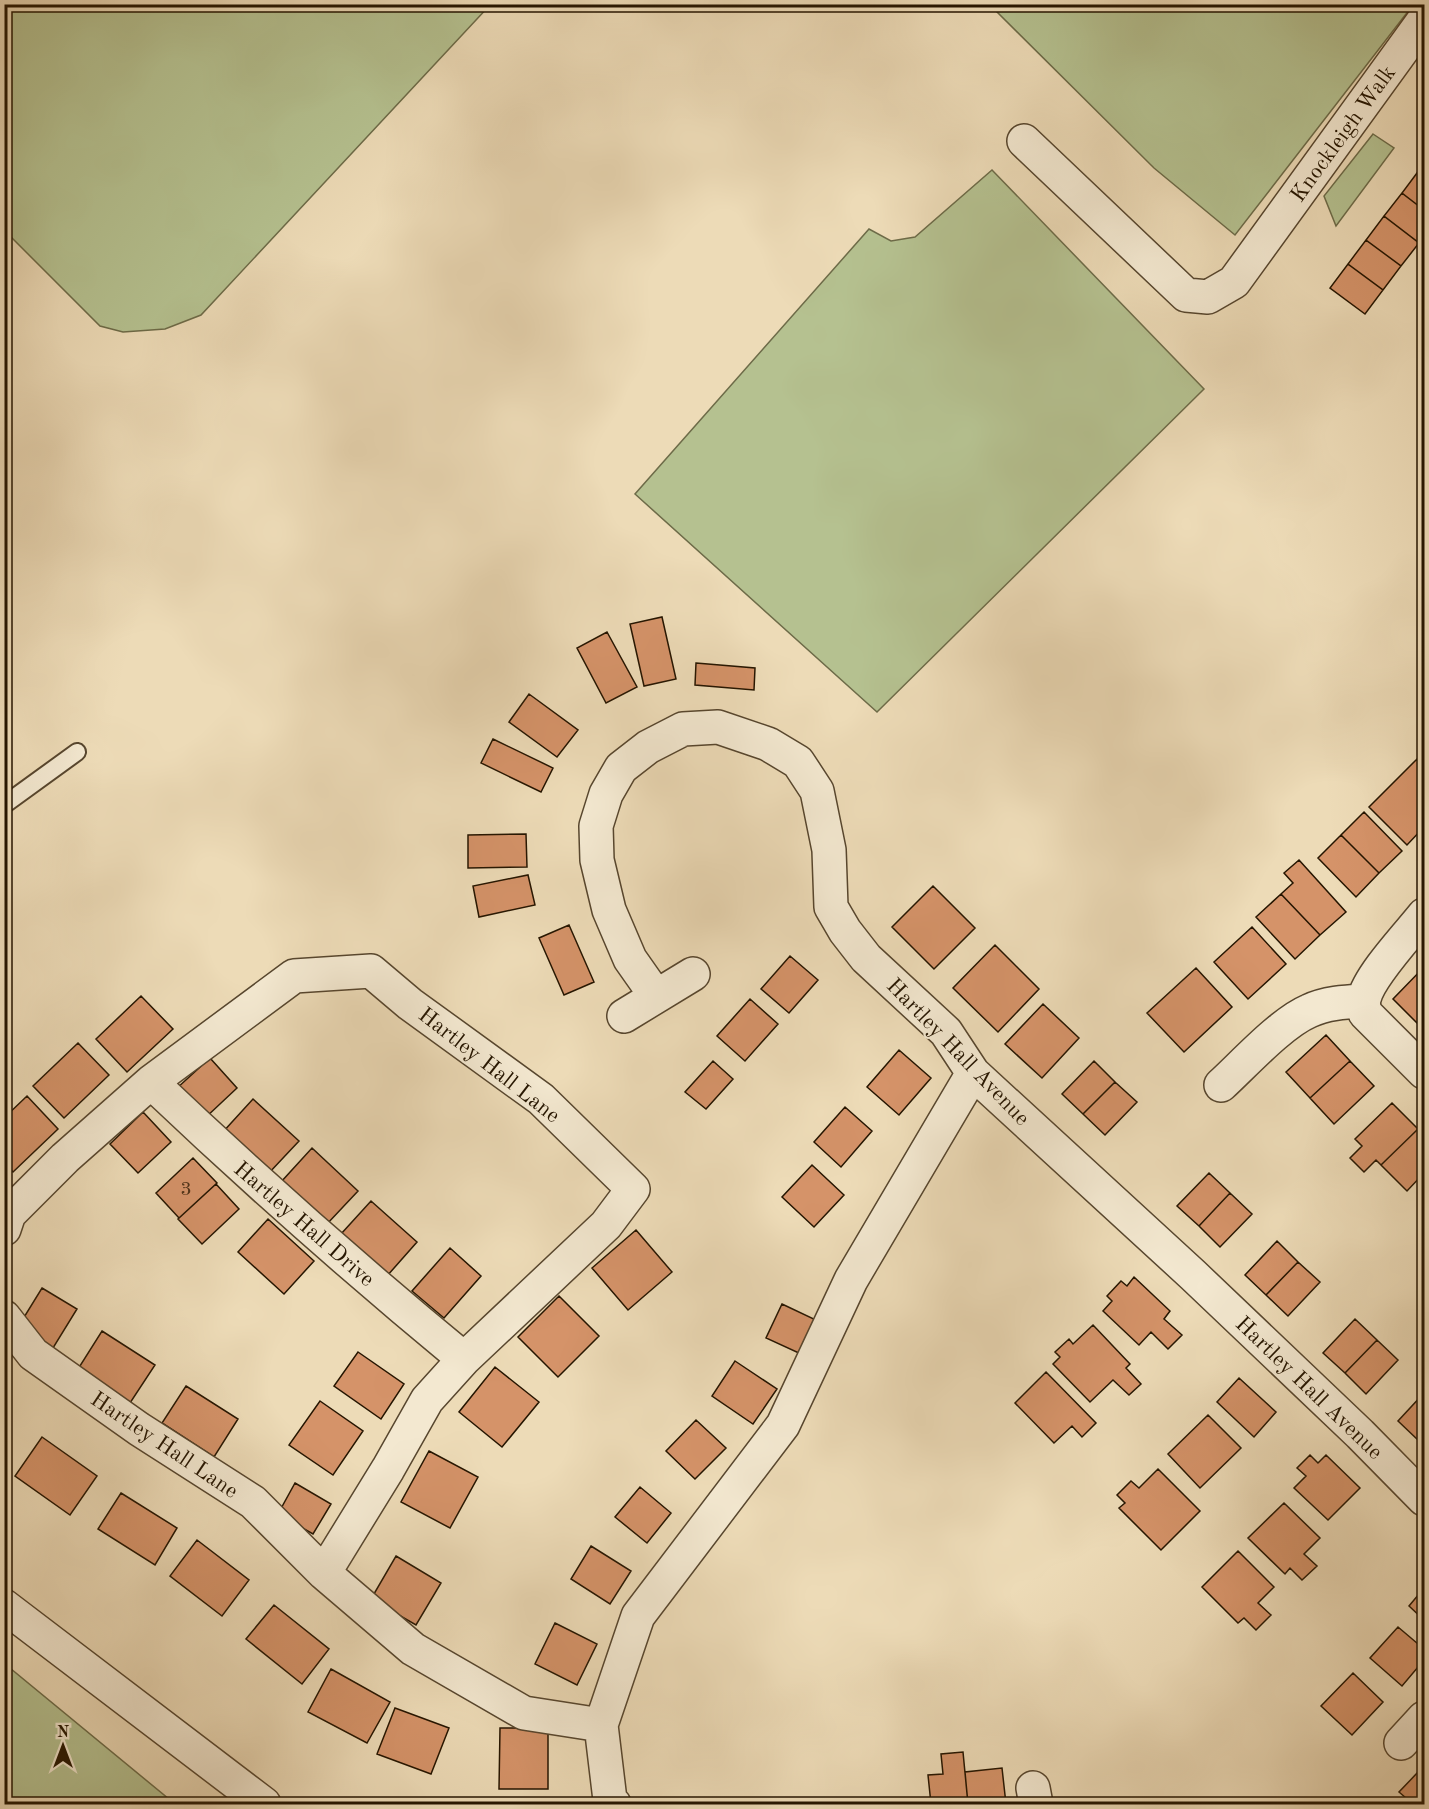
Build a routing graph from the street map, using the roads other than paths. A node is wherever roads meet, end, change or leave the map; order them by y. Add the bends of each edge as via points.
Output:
1 (1425, 20) edge
2 (1024, 141) dead end
3 (77, 752) dead end
4 (4, 806) edge
5 (1425, 915) edge
6 (693, 974) dead end
7 (656, 996) junction
8 (1363, 1001) junction
9 (624, 1016) dead end
10 (1425, 1072) edge
11 (973, 1073) junction
12 (151, 1082) junction
13 (1221, 1085) dead end
14 (4, 1230) edge
15 (4, 1317) edge
16 (464, 1359) junction
17 (1425, 1499) edge
18 (324, 1573) junction
19 (4, 1605) edge
20 (1425, 1718) edge
21 (601, 1725) junction
22 (1401, 1743) dead end
23 (264, 1804) edge
24 (614, 1804) edge

1 - 2 street, Knockleigh Walk via 1234,282 1208,297 1186,296
3 - 4 lane
5 - 8 street via 1380,971
6 - 7 street
7 - 9 street
7 - 11 street, Hartley Hall Avenue via 630,959 609,910 597,860 596,826 606,794 621,768 648,747 683,729 718,728 768,744 798,762 817,791 829,850 831,907 866,958 946,1032
8 - 10 street via 1365,1013
8 - 13 street via 1310,1010 1290,1021
11 - 17 street, Hartley Hall Avenue via 1193,1275
11 - 21 street via 851,1280 783,1425 638,1616
12 - 14 street, Hartley Hall Lane via 9,1214
12 - 16 street, Hartley Hall Drive via 253,1178
12 - 16 street, Hartley Hall Lane via 294,976 371,971 410,1004 541,1098 633,1189 606,1225
15 - 18 street, Hartley Hall Lane via 33,1354 139,1429 253,1502
16 - 18 street, Hartley Hall Lane via 427,1400
18 - 21 street, Hartley Hall Lane via 413,1648 524,1713
19 - 23 street
20 - 22 street
21 - 24 street via 609,1800

